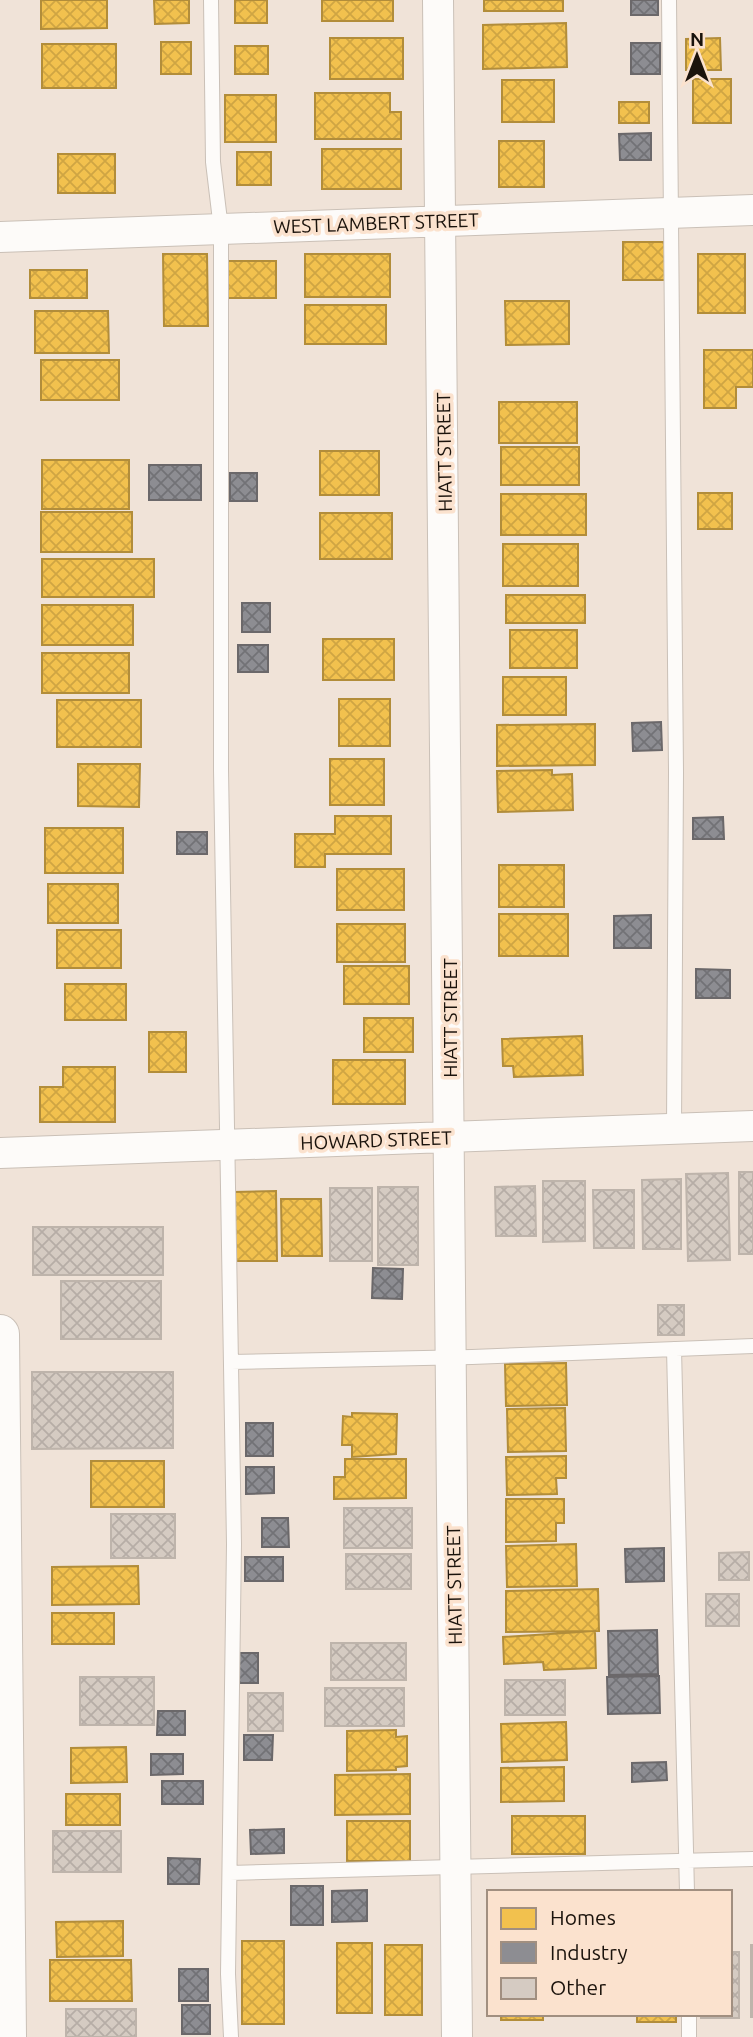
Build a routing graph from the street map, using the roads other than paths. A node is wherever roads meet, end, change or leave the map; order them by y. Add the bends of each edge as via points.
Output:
1 (211, 0) edge
2 (438, 0) edge
3 (669, 0) edge
4 (753, 210) edge
5 (669, 213) junction
6 (441, 221) junction
7 (221, 229) junction
8 (0, 237) edge
9 (753, 1126) edge
10 (674, 1129) junction
11 (451, 1137) junction
12 (227, 1145) junction
13 (0, 1153) edge
14 (0, 1334) edge
15 (753, 1346) edge
16 (674, 1349) junction
17 (452, 1358) junction
18 (231, 1362) junction
19 (1, 1639) edge
20 (753, 1858) edge
21 (687, 1861) junction
22 (457, 1868) junction
23 (230, 1873) junction
24 (687, 1890) edge
25 (689, 2016) edge
26 (7, 2037) edge
27 (231, 2037) edge
28 (457, 2037) edge
29 (689, 2037) edge

1 - 7 lane via 213,162
2 - 6 street, HIATT STREET
3 - 5 lane
4 - 5 street, WEST LAMBERT STREET
5 - 6 street, WEST LAMBERT STREET
5 - 10 lane via 676,772
6 - 7 street, WEST LAMBERT STREET
6 - 11 street, HIATT STREET
7 - 8 street, WEST LAMBERT STREET
7 - 12 lane via 221,770
9 - 10 street, HOWARD STREET
10 - 11 street, HOWARD STREET
11 - 12 street, HOWARD STREET
11 - 17 street, HIATT STREET
12 - 13 street, HOWARD STREET
12 - 18 lane
14 - 19 main road
15 - 16 lane
16 - 17 lane
16 - 21 lane
17 - 18 lane
17 - 22 street, HIATT STREET
18 - 23 lane
19 - 26 main road
20 - 21 lane
21 - 22 lane
21 - 24 lane
22 - 23 lane
22 - 28 street, HIATT STREET
23 - 27 lane
25 - 29 lane

